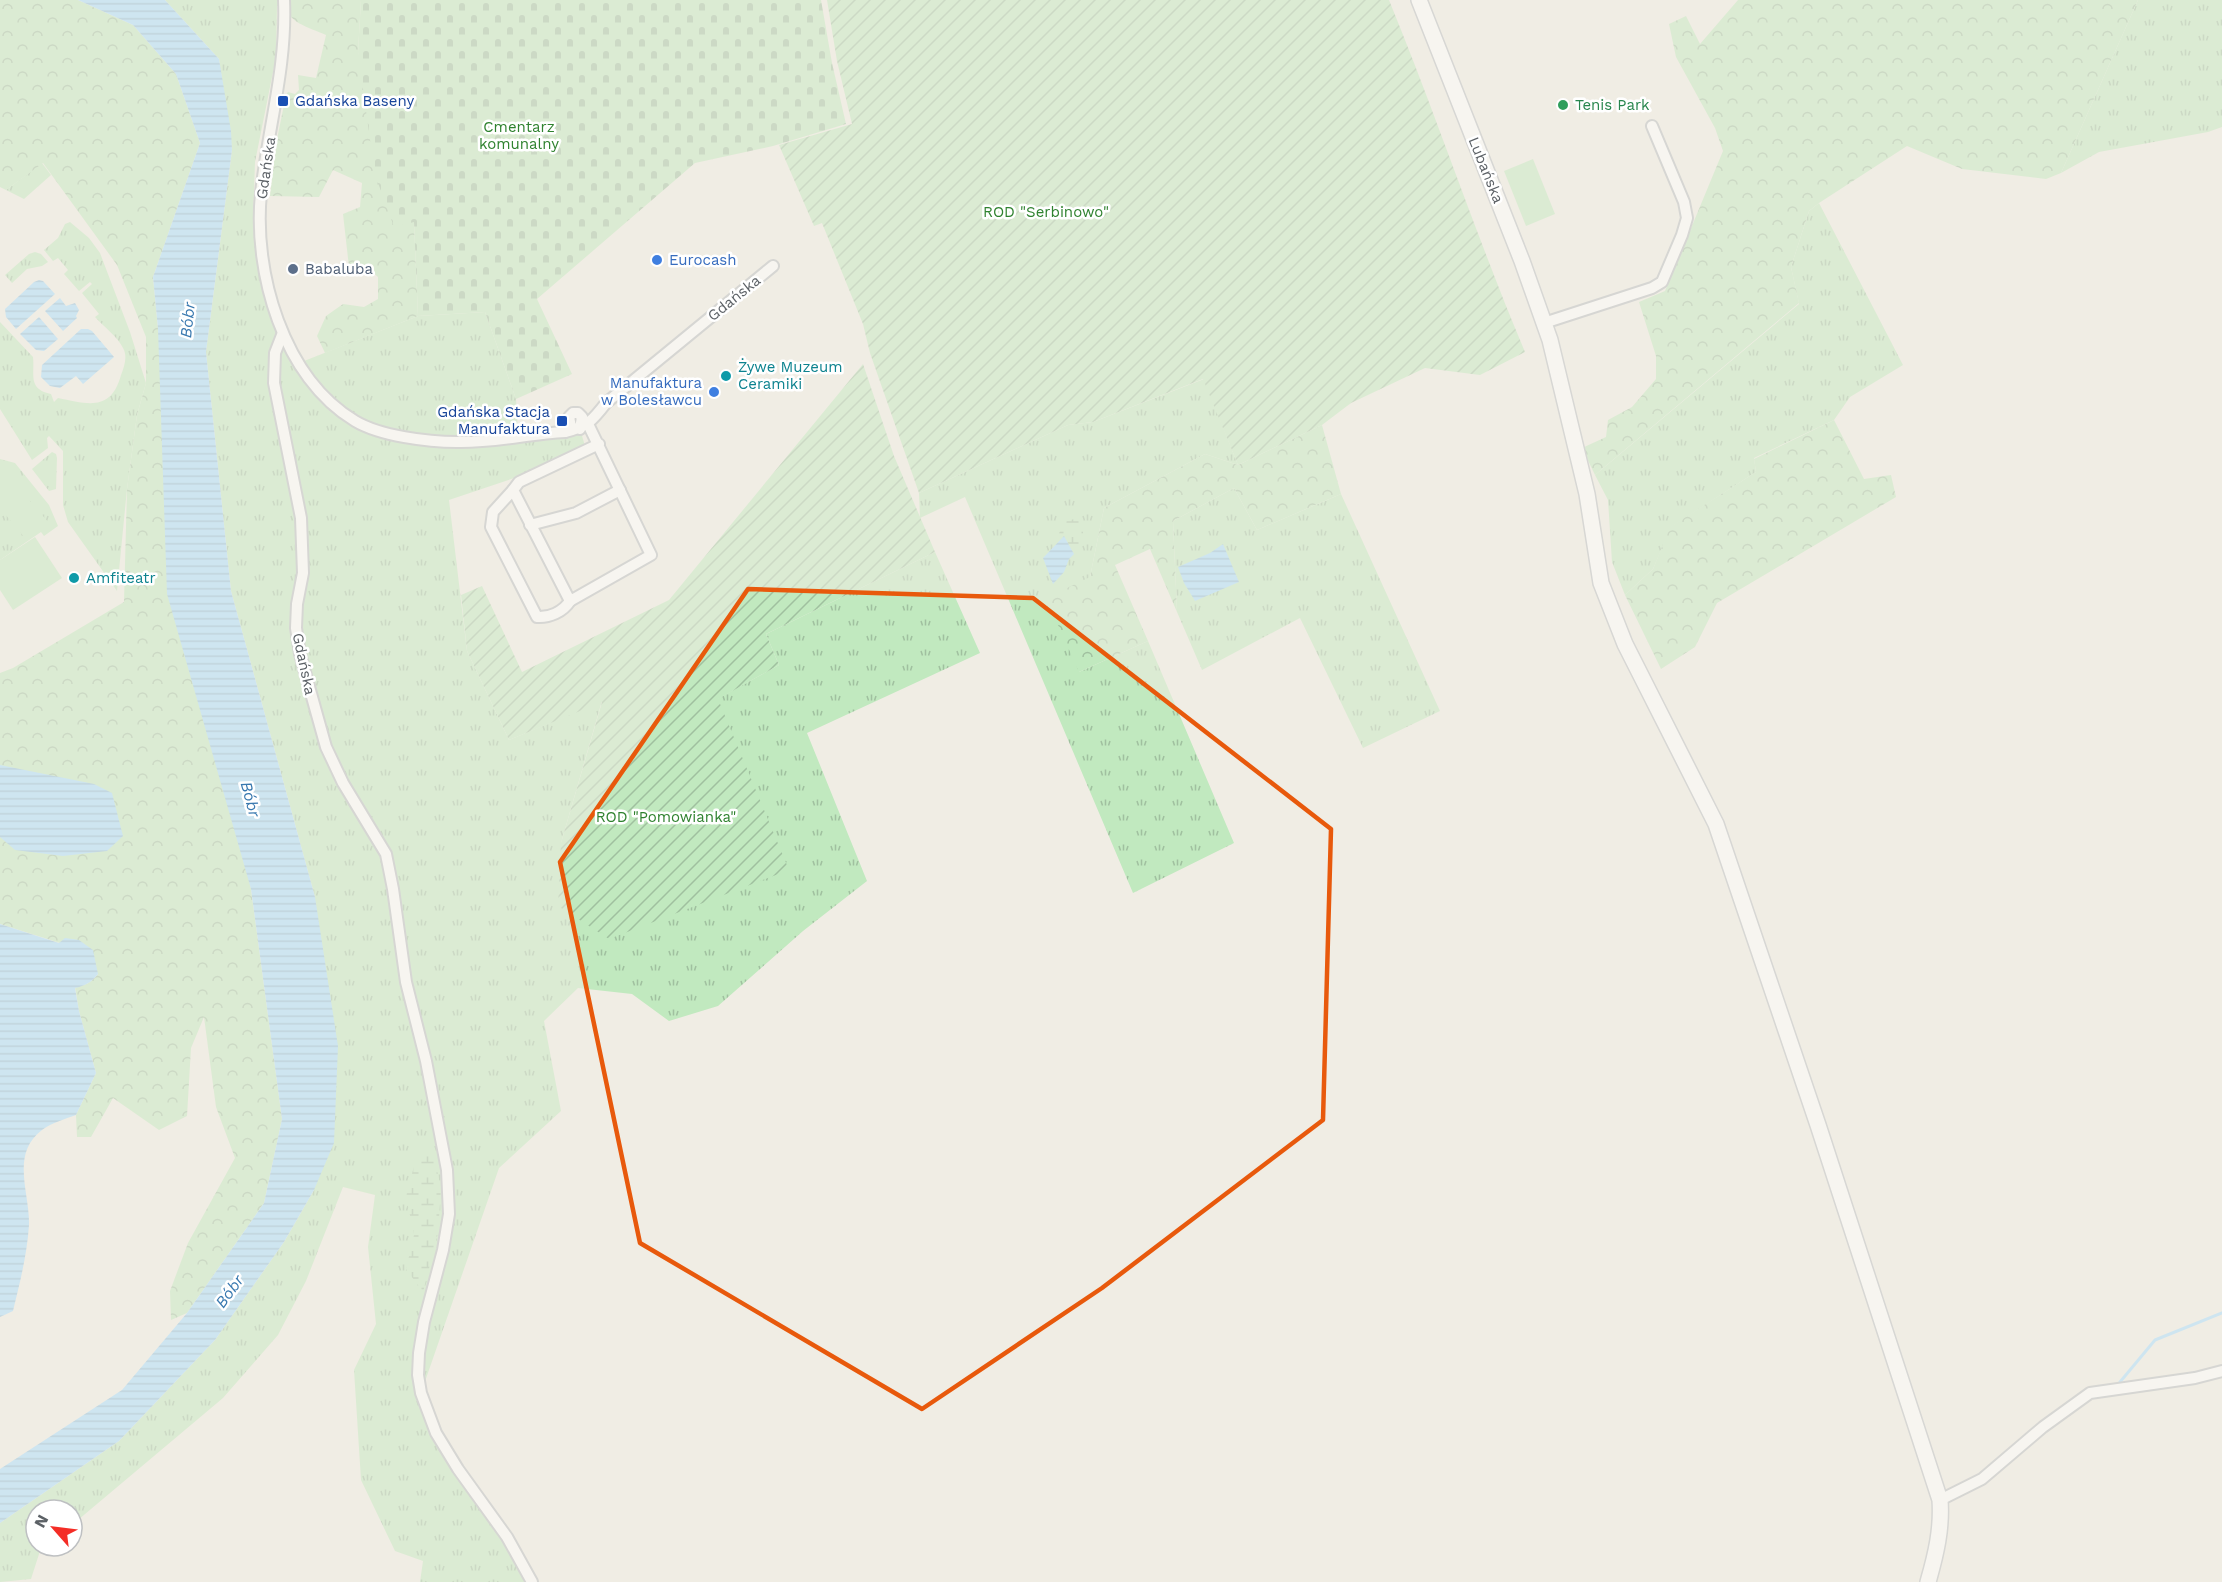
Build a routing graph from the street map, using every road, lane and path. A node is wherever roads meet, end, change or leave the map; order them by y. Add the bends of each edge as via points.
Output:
1 (284, 0) edge
2 (1419, 0) edge
3 (1652, 126) dead end
4 (773, 266) dead end
5 (1544, 323) junction
6 (282, 335) junction
7 (584, 426) junction
8 (565, 432) junction
9 (599, 444) junction
10 (513, 490) junction
11 (620, 490) junction
12 (530, 525) junction
13 (570, 601) junction
14 (2222, 1371) edge
15 (1940, 1500) junction
16 (532, 1582) edge
17 (1928, 1582) edge

1 - 6 street, Gdańska via 284,51 260,221 262,258
2 - 5 street, Lubańska
3 - 5 street via 1687,218 1662,282
4 - 7 street, Gdańska via 606,403
5 - 15 street, Lubańska via 1587,494 1601,583 1625,644 1716,824
6 - 8 street, Gdańska via 307,378 321,393 355,421 373,429 457,442
6 - 16 street, Gdańska via 275,353 273,382 301,518 303,573 296,628 300,654 326,747 386,854 405,978 435,1105 449,1192 443,1250 419,1353 421,1393 436,1433 507,1537
7 - 8 street, Gdańska
7 - 8 street via 582,417 573,412 569,417 571,427
7 - 9 street
9 - 10 street via 519,482
9 - 11 street
10 - 12 street
10 - 13 street via 493,512 491,527 537,617 545,618
11 - 12 street via 576,513
11 - 13 street via 651,555
12 - 13 street
14 - 15 street via 2090,1393 1982,1479
15 - 17 street, Lubańska via 1941,1526

